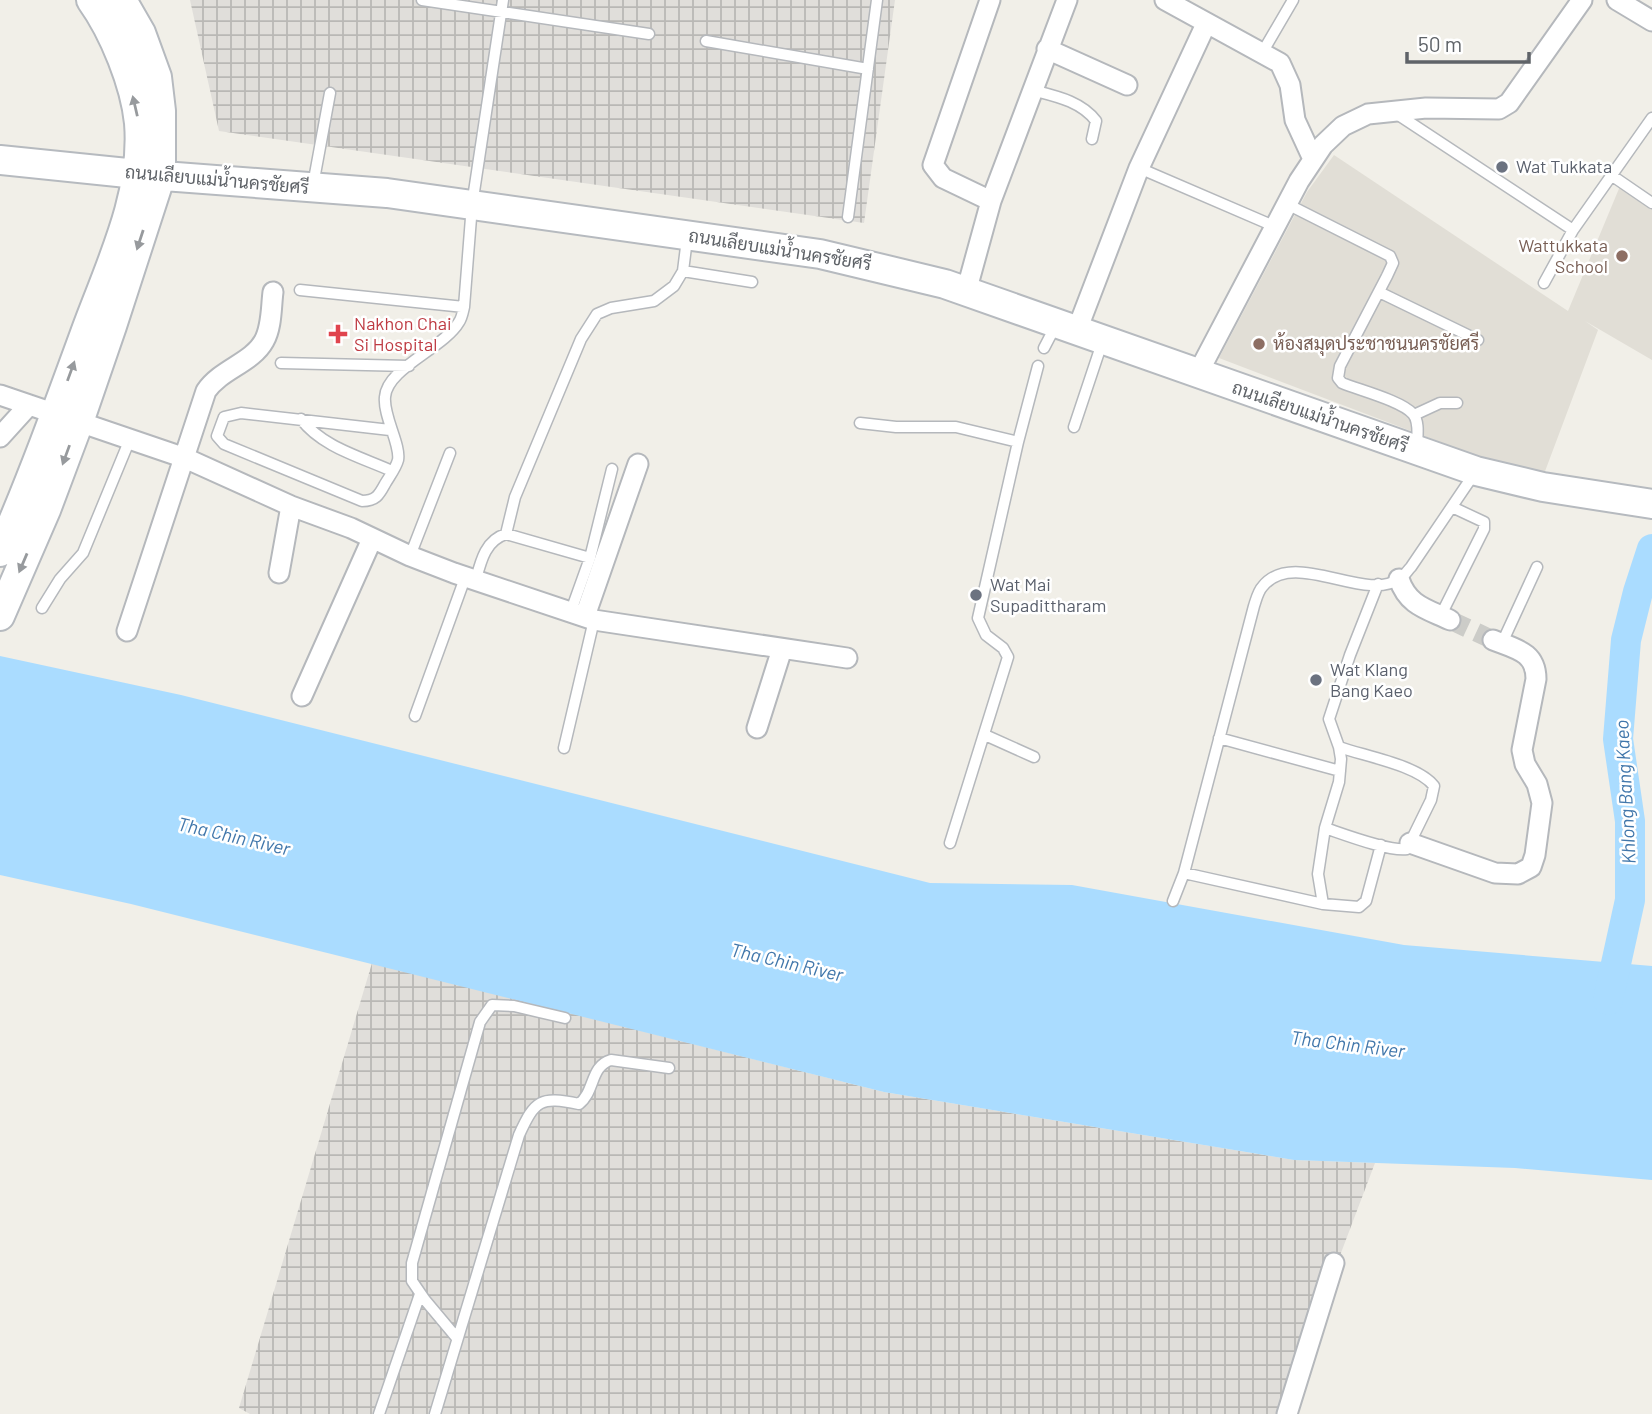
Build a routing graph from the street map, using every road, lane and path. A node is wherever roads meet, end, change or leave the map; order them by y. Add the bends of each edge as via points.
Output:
1 (91, 0) edge
2 (122, 0) edge
3 (422, 0) edge
4 (503, 0) edge
5 (877, 0) edge
6 (990, 0) edge
7 (1067, 0) edge
8 (1165, 0) edge
9 (1293, 0) edge
10 (1582, 0) edge
11 (1617, 0) edge
12 (501, 12) junction
13 (1652, 21) edge
14 (1206, 24) junction
15 (649, 34) dead end
16 (706, 41) dead end
17 (1047, 49) junction
18 (1262, 54) junction
19 (868, 69) junction
20 (1127, 85) dead end
21 (1032, 90) junction
22 (330, 93) dead end
23 (1394, 111) junction
24 (1652, 118) edge
25 (1092, 139) dead end
26 (1313, 159) junction
27 (0, 160) edge
28 (1139, 168) junction
29 (149, 174) junction
30 (1611, 175) junction
31 (313, 187) junction
32 (991, 201) junction
33 (1652, 203) edge
34 (1287, 204) junction
35 (472, 205) junction
36 (848, 217) dead end
37 (1276, 227) junction
38 (1573, 230) junction
39 (687, 235) junction
40 (683, 271) junction
41 (752, 282) dead end
42 (1544, 283) dead end
43 (300, 290) dead end
44 (272, 292) dead end
45 (967, 292) junction
46 (1379, 292) junction
47 (464, 307) junction
48 (1079, 330) junction
49 (1478, 340) dead end
50 (1044, 348) dead end
51 (281, 363) dead end
52 (409, 366) junction
53 (1038, 366) dead end
54 (1198, 373) junction
55 (0, 395) edge
56 (1457, 403) dead end
57 (54, 413) junction
58 (1414, 415) junction
59 (301, 419) junction
60 (860, 423) dead end
61 (1074, 426) dead end
62 (390, 430) junction
63 (0, 437) edge
64 (130, 439) junction
65 (1018, 442) junction
66 (1417, 451) junction
67 (450, 453) dead end
68 (185, 458) junction
69 (638, 464) dead end
70 (612, 469) dead end
71 (392, 471) junction
72 (1476, 471) junction
73 (1650, 503) edge
74 (291, 506) junction
75 (33, 507) junction
76 (1452, 507) junction
77 (506, 534) junction
78 (372, 539) junction
79 (0, 552) edge
80 (410, 556) junction
81 (590, 558) junction
82 (1537, 567) dead end
83 (279, 573) dead end
84 (471, 578) junction
85 (1399, 579) junction
86 (1378, 584) junction
87 (42, 608) dead end
88 (584, 615) junction
89 (0, 616) edge
90 (1446, 618) joint
91 (127, 631) dead end
92 (1498, 641) joint
93 (782, 649) junction
94 (847, 658) dead end
95 (302, 696) dead end
96 (415, 716) dead end
97 (757, 728) dead end
98 (985, 735) junction
99 (1219, 738) junction
100 (1339, 747) junction
101 (564, 748) dead end
102 (1034, 757) dead end
103 (1340, 771) junction
104 (1325, 828) junction
105 (950, 843) dead end
106 (1410, 843) junction
107 (1381, 845) junction
108 (1184, 873) junction
109 (1173, 901) dead end
110 (1323, 904) junction
111 (565, 1018) dead end
112 (669, 1068) dead end
113 (1334, 1263) dead end
114 (420, 1294) junction
115 (456, 1337) junction
116 (379, 1414) edge
117 (435, 1414) edge
118 (1287, 1414) edge

29 -> 1 main road via 128,76 112,33
2 - 29 main road via 141,33 157,77 161,111
3 - 12 lane
4 - 12 lane
5 - 19 lane
6 - 32 street via 933,165 943,178
7 - 17 street
8 - 14 street
9 - 18 lane
10 - 23 street via 1509,103 1499,109
11 - 13 street
12 - 15 lane
12 - 35 lane
14 - 18 street
14 - 28 street
16 - 19 lane
17 - 20 street
17 - 21 street
18 - 26 street via 1280,63 1290,85 1295,120
19 - 36 lane
21 - 25 lane via 1089,112 1096,121
21 - 32 street
22 - 31 lane
23 - 26 street via 1368,114 1343,126
23 - 38 lane
24 - 30 lane
26 - 34 street
27 - 29 main road, ถนนเลียบแม่น้ำนครชัยศรี
28 - 37 lane
28 - 48 street
29 - 31 main road, ถนนเลียบแม่น้ำนครชัยศรี
29 - 57 main road via 123,228
30 - 33 lane
30 - 38 lane
31 - 35 main road, ถนนเลียบแม่น้ำนครชัยศรี
32 - 45 street
34 - 37 street
34 - 46 lane via 1390,256 1393,263
35 - 39 main road, ถนนเลียบแม่น้ำนครชัยศรี
35 - 47 lane
37 - 54 street
38 - 42 lane
39 - 40 lane
39 - 45 main road, ถนนเลียบแม่น้ำนครชัยศรี via 820,254
40 - 41 lane
40 - 77 lane via 674,286 654,301 597,314 581,339 515,497
43 - 47 lane
44 - 68 street via 265,341 211,383
45 - 48 main road, ถนนเลียบแม่น้ำนครชัยศรี
46 - 49 lane
46 - 58 lane via 1338,378
47 - 52 lane via 449,334
48 - 50 lane
48 - 54 main road, ถนนเลียบแม่น้ำนครชัยศรี
48 - 61 lane
51 - 52 lane
52 - 62 lane via 392,379 385,396
53 - 65 lane
54 - 66 main road, ถนนเลียบแม่น้ำนครชัยศรี
55 - 57 street
56 - 58 lane via 1440,403
57 - 63 street
57 - 64 street
57 - 75 main road
58 - 66 lane
59 - 62 lane
59 - 71 lane via 320,439
59 - 71 lane via 231,414 220,423 217,436 223,444 362,501 372,502 379,496
60 - 65 lane via 956,427
62 - 71 lane via 398,451
64 - 68 street
64 - 87 lane via 83,554
65 - 98 lane via 978,618 986,635 1009,657
66 - 72 main road, ถนนเลียบแม่น้ำนครชัยศรี
67 - 80 lane
68 - 74 street
68 - 91 street
69 - 88 street
70 - 81 lane
72 - 73 main road, ถนนเลียบแม่น้ำนครชัยศรี via 1543,487
72 - 76 lane
74 - 78 street
74 - 83 street
75 - 79 main road
75 -> 89 main road
76 - 85 lane
76 - 90 lane via 1484,522 1485,529
77 - 81 lane
77 - 84 lane via 496,537
78 - 80 street
78 - 95 street
80 - 84 street
81 - 88 lane
82 - 92 lane
84 - 88 street
84 - 96 lane
85 - 86 lane
85 - 90 street via 1410,600
86 - 99 lane via 1287,572 1262,586
86 - 100 lane via 1329,719
88 - 93 street
88 - 101 lane
92 - 106 street via 1533,660 1536,670 1522,750 1542,803 1531,867 1518,874 1495,873
93 - 94 street
93 - 97 street
98 - 102 lane
98 - 105 lane
99 - 103 lane
99 - 108 lane
100 - 103 lane
100 - 106 lane via 1410,770 1434,786
103 - 104 lane
104 - 107 lane
104 - 110 lane via 1318,874
106 - 107 lane via 1401,850
107 - 110 lane via 1366,901 1350,908
108 - 109 lane
108 - 110 lane
111 - 114 lane via 492,1005 480,1021 412,1263 412,1281
112 - 115 lane via 611,1059 599,1067 579,1104 554,1099 536,1104 519,1135
113 - 118 street
114 - 115 lane
114 - 116 lane
115 - 117 lane

